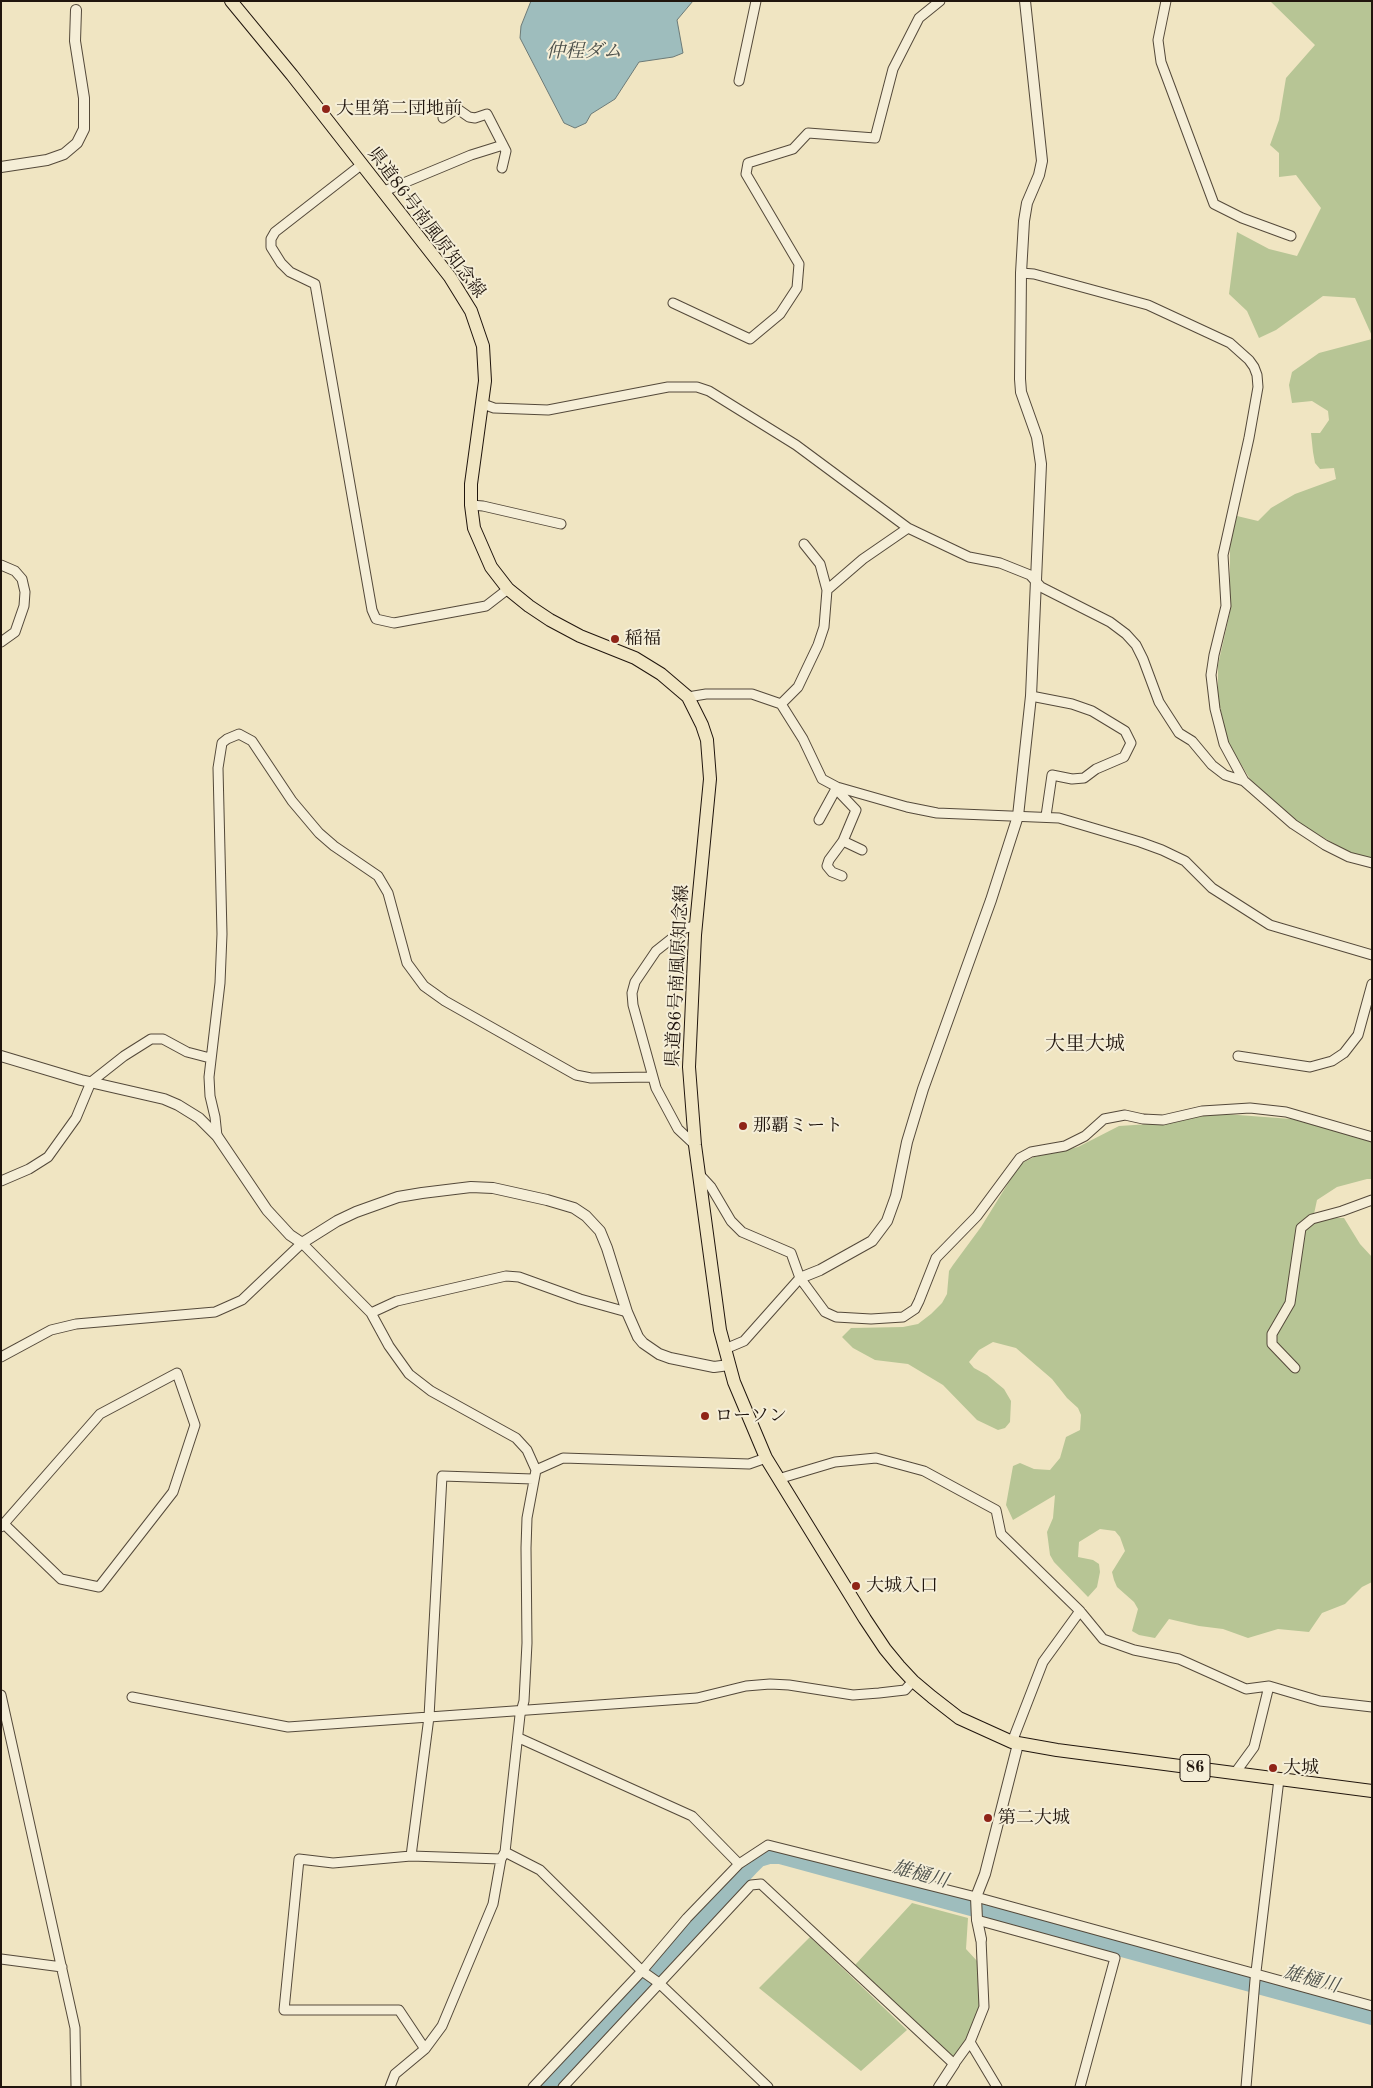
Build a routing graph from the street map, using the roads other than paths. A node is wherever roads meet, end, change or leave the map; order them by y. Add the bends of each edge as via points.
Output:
1 (230, 1) edge
2 (756, 1) edge
3 (940, 1) edge
4 (1025, 1) edge
5 (1166, 1) edge
6 (76, 10) dead end
7 (739, 81) dead end
8 (442, 118) dead end
9 (503, 145) junction
10 (361, 165) junction
11 (1, 167) edge
12 (502, 168) dead end
13 (382, 192) junction
14 (1291, 236) dead end
15 (1021, 273) junction
16 (673, 303) dead end
17 (483, 404) junction
18 (471, 505) junction
19 (561, 524) dead end
20 (908, 528) junction
21 (804, 544) dead end
22 (1, 565) edge
23 (1035, 581) junction
24 (508, 589) junction
25 (827, 590) junction
26 (1, 642) edge
27 (1031, 696) junction
28 (688, 697) junction
29 (781, 704) junction
30 (1244, 781) junction
31 (836, 788) junction
32 (1018, 816) junction
33 (1046, 816) junction
34 (819, 820) dead end
35 (843, 841) junction
36 (862, 850) dead end
37 (1372, 863) edge
38 (842, 876) dead end
39 (696, 926) junction
40 (1372, 955) edge
41 (1372, 984) edge
42 (1, 1056) edge
43 (1238, 1056) dead end
44 (210, 1058) junction
45 (652, 1077) junction
46 (91, 1082) junction
47 (217, 1136) junction
48 (1372, 1138) edge
49 (695, 1145) junction
50 (699, 1174) junction
51 (1, 1181) edge
52 (1372, 1200) edge
53 (302, 1243) junction
54 (800, 1278) junction
55 (627, 1312) junction
56 (371, 1313) junction
57 (725, 1349) junction
58 (1, 1357) edge
59 (729, 1365) junction
60 (1296, 1368) dead end
61 (766, 1458) junction
62 (534, 1474) junction
63 (778, 1479) junction
64 (3, 1526) edge
65 (1080, 1611) junction
66 (913, 1681) junction
67 (1269, 1686) junction
68 (1, 1695) edge
69 (132, 1697) dead end
70 (1372, 1707) edge
71 (523, 1710) junction
72 (429, 1717) junction
73 (518, 1738) junction
74 (1015, 1743) junction
75 (1235, 1773) junction
76 (1279, 1778) junction
77 (1372, 1791) edge
78 (411, 1856) junction
79 (503, 1856) junction
80 (739, 1864) junction
81 (976, 1899) junction
82 (976, 1918) junction
83 (981, 1939) joint
84 (1, 1959) edge
85 (62, 1967) junction
86 (643, 1972) junction
87 (656, 1981) junction
88 (1254, 1981) junction
89 (1372, 2006) edge
90 (970, 2042) junction
91 (425, 2049) junction
92 (954, 2064) junction
93 (76, 2087) edge
94 (390, 2087) edge
95 (533, 2087) edge
96 (562, 2087) edge
97 (768, 2087) edge
98 (939, 2087) edge
99 (997, 2087) edge
100 (1080, 2087) edge
101 (1246, 2087) edge

1 - 10 main road, 県道86号南風原知念線 / 86
2 - 7 street
3 - 16 street via 919,18 893,69 875,138 808,133 793,149 748,163 746,174 799,264 797,288 780,314 750,339
4 - 15 street via 1042,161 1027,203
5 - 14 street via 1158,40 1161,62 1214,204
6 - 11 street via 75,41 84,98 84,129 77,143 64,154
8 - 9 street via 455,110 475,118 487,114
9 - 12 street via 506,151
9 - 13 street
10 - 13 main road, 県道86号南風原知念線 / 86
10 - 24 street via 276,232 271,239 271,247 290,272 315,284 372,610 376,619 394,623 486,606
13 - 17 main road, 県道86号南風原知念線 / 86 via 450,277 471,311 484,352
15 - 23 street via 1021,392 1037,437 1040,464
15 - 30 street via 1148,305 1230,343 1254,367 1258,387 1224,555 1226,606 1211,675 1224,744
17 - 18 main road, 県道86号南風原知念線 / 86
17 - 20 street via 494,408 548,410 668,387 697,387 796,445
18 - 19 street
18 - 24 main road, 県道86号南風原知念線 / 86 via 474,528 485,556
20 - 23 street via 969,556 1023,572
20 - 25 street via 863,559
21 - 25 street via 820,564
22 - 26 street via 14,570 22,579 25,592 15,632
23 - 27 street
23 - 30 street via 1040,587 1110,622 1126,634 1139,652 1159,702 1180,733 1225,775
24 - 28 main road, 県道86号南風原知念線 / 86 via 550,620 635,658 672,682
25 - 29 street via 824,627 818,645 798,687
27 - 32 street
27 - 33 street via 1092,711 1125,731 1131,743 1124,757 1096,768 1084,778 1052,775
28 - 29 street via 752,694
28 - 39 main road, 県道86号南風原知念線 / 86 via 702,725 710,779
29 - 31 street via 803,739 822,779
30 - 37 street via 1293,824 1325,845 1349,857
31 - 32 street via 907,808 938,813
31 - 34 street
31 - 35 street via 856,810
32 - 33 street
32 - 54 street via 923,1088 887,1221 872,1241
33 - 40 street via 1076,822 1162,850 1185,861 1212,888 1270,925
35 - 36 street
35 - 38 street via 827,866
39 - 45 street via 685,928 656,951 635,982 633,1005
39 - 49 main road, 県道86号南風原知念線 / 86 via 689,1067
41 - 43 street via 1358,1035 1344,1053 1332,1061 1310,1068
42 - 46 street
44 - 45 street via 220,983 222,934 218,768 222,743 239,734 252,741 292,801 319,833 378,876 388,893 407,963 424,986 453,1006 576,1075 591,1078
44 - 46 street via 187,1052 163,1039 151,1039
44 - 47 street via 210,1096
45 - 49 street via 678,1128
46 - 47 street via 178,1105 199,1118
46 - 51 street via 76,1118 48,1156 29,1169
47 - 53 street via 267,1210
48 - 54 street via 1268,1109 1202,1111 1163,1120 1125,1114 1114,1116 1104,1119 1085,1136 1065,1146 1032,1152 1020,1158 977,1216 936,1258 915,1309 903,1317 871,1319 825,1312
49 - 50 main road, 県道86号南風原知念線 / 86
50 - 54 street via 742,1232 791,1253
50 - 57 main road, 県道86号南風原知念線 / 86
52 - 60 street via 1312,1219 1301,1228 1290,1303 1272,1334 1272,1344
53 - 55 street via 356,1212 398,1197 471,1187 515,1192 574,1208 593,1224 607,1248
53 - 56 street
53 - 58 street via 242,1300 215,1312 76,1324 51,1330
54 - 57 street via 744,1341
55 - 56 street via 519,1277 506,1276 397,1301
55 - 59 street via 638,1337 659,1354 707,1366
56 - 62 street via 409,1374 431,1392 516,1438 527,1450
57 - 59 main road, 県道86号南風原知念線 / 86
59 - 61 main road, 県道86号南風原知念線 / 86
61 - 62 street via 749,1464 562,1458
61 - 63 main road, 県道86号南風原知念線 / 86
62 - 71 street via 527,1518 527,1643
62 - 72 street via 442,1476
63 - 65 street via 835,1462 876,1458 924,1471 996,1510 1001,1534
63 - 66 main road, 県道86号南風原知念線 / 86 via 885,1649
64 - 64 street via 100,1414 177,1373 195,1425 173,1492 99,1587 61,1578
65 - 67 street via 1103,1638 1134,1650 1179,1659 1246,1689
65 - 74 street via 1043,1662
66 - 71 street via 904,1690 879,1693 853,1694 770,1684 746,1686 697,1698
66 - 74 main road, 県道86号南風原知念線 / 86 via 959,1718
67 - 70 street via 1320,1701
67 - 75 street via 1254,1746
68 - 85 street
69 - 72 street via 288,1727
71 - 72 street
71 - 73 street
72 - 78 street
73 - 79 street
73 - 80 street via 692,1816
74 - 75 main road, 県道86号南風原知念線 / 86
74 - 81 street via 985,1874
75 - 76 main road, 県道86号南風原知念線 / 86
76 - 77 main road, 県道86号南風原知念線 / 86
76 - 88 street
78 - 79 street
78 - 91 street via 333,1863 299,1859 284,2010 399,2010
79 - 86 street via 540,1870
79 - 91 street via 493,1904 442,2026
80 - 81 street via 768,1845
80 - 86 street via 687,1918
81 - 82 street
81 - 88 street
82 - 83 street
82 - 100 street via 1114,1958
83 - 90 street via 984,2007
84 - 85 street
85 - 93 street via 75,2028
86 - 87 street
86 - 95 street
87 - 92 street via 751,1885 761,1884
87 - 96 street
87 - 97 street
88 - 89 street
88 - 101 street
90 - 92 street
90 - 99 street
91 - 94 street via 395,2074
92 - 98 street

